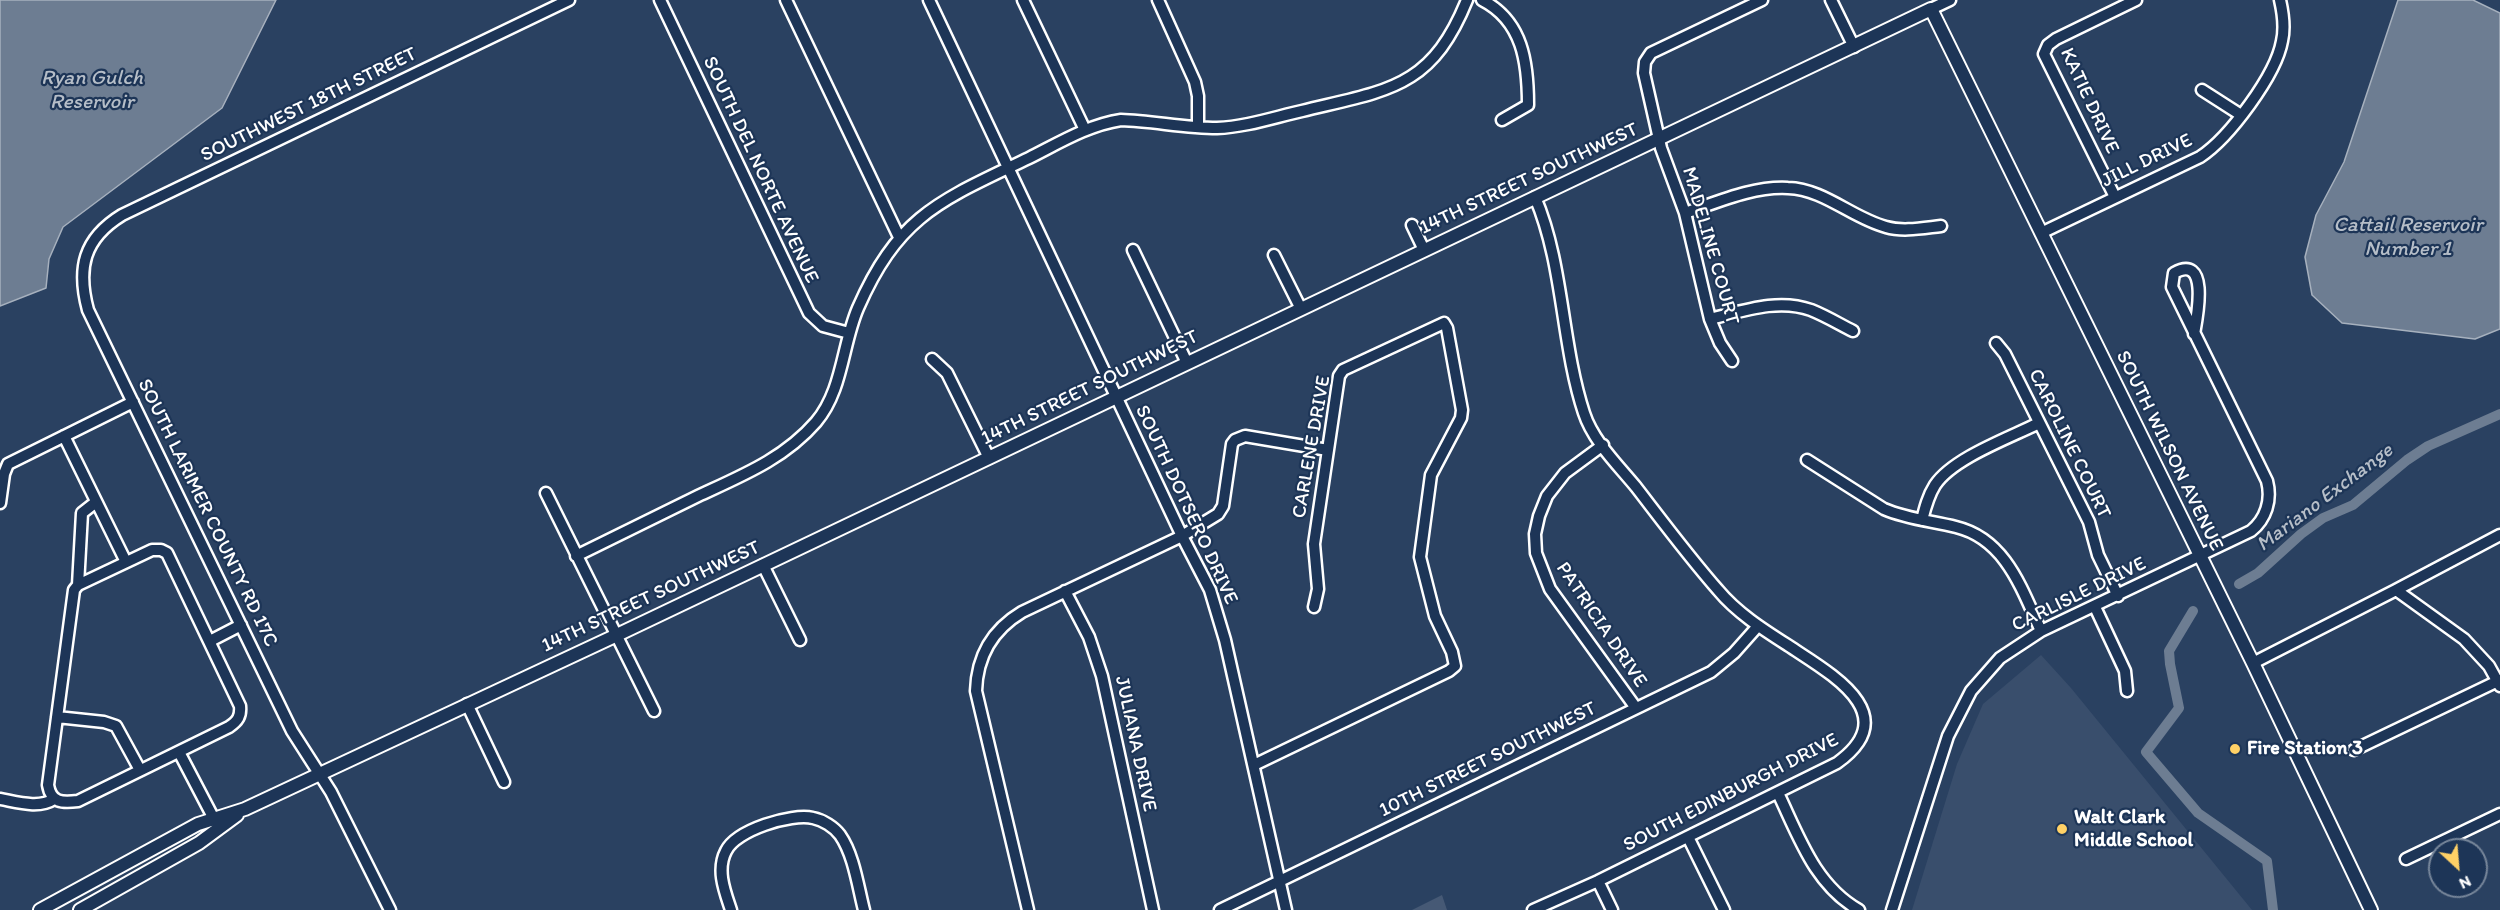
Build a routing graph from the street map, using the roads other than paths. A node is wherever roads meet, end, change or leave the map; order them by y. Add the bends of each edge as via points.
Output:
1 (569, 0) edge
2 (660, 0) edge
3 (786, 0) edge
4 (929, 0) edge
5 (1023, 0) edge
6 (1158, 0) edge
7 (1467, 0) edge
8 (1482, 0) edge
9 (1762, 0) edge
10 (1831, 0) edge
11 (1922, 0) edge
12 (1950, 0) edge
13 (2136, 0) edge
14 (2280, 0) edge
15 (1931, 5) edge
16 (1854, 47) junction
17 (2202, 90) dead end
18 (2241, 115) junction
19 (1502, 120) dead end
20 (1198, 127) junction
21 (1085, 130) junction
22 (1659, 139) junction
23 (1008, 168) junction
24 (1535, 197) junction
25 (2115, 197) junction
26 (1685, 213) junction
27 (1412, 225) dead end
28 (1941, 226) dead end
29 (2041, 233) junction
30 (899, 237) junction
31 (1133, 250) dead end
32 (1424, 250) junction
33 (1274, 255) dead end
34 (84, 262) joint
35 (1301, 309) junction
36 (1710, 319) junction
37 (1853, 331) dead end
38 (849, 333) junction
39 (2194, 334) junction
40 (1996, 343) dead end
41 (932, 359) dead end
42 (1732, 362) dead end
43 (1187, 363) junction
44 (1117, 397) junction
45 (133, 402) junction
46 (2039, 423) junction
47 (64, 436) junction
48 (1603, 445) junction
49 (1328, 450) junction
50 (989, 458) junction
51 (1807, 460) dead end
52 (546, 493) dead end
53 (96, 502) junction
54 (0, 503) edge
55 (1922, 520) junction
56 (2500, 535) edge
57 (1182, 536) junction
58 (576, 556) junction
59 (2199, 556) junction
60 (126, 562) junction
61 (763, 565) junction
62 (78, 585) junction
63 (2397, 590) junction
64 (1065, 591) junction
65 (2118, 596) junction
66 (1314, 607) dead end
67 (2095, 607) junction
68 (241, 625) junction
69 (1758, 626) junction
70 (2041, 631) junction
71 (617, 635) junction
72 (210, 640) junction
73 (800, 640) dead end
74 (2253, 663) junction
75 (2499, 682) edge
76 (2127, 691) dead end
77 (466, 705) junction
78 (1636, 708) junction
79 (654, 711) dead end
80 (57, 717) junction
81 (2354, 750) dead end
82 (179, 752) junction
83 (1254, 765) junction
84 (140, 770) junction
85 (318, 773) junction
86 (504, 782) dead end
87 (1778, 793) junction
88 (54, 799) junction
89 (0, 800) edge
90 (245, 808) junction
91 (2500, 814) edge
92 (214, 819) junction
93 (1688, 837) junction
94 (2406, 859) dead end
95 (1280, 881) junction
96 (1598, 881) junction
97 (40, 910) edge
98 (80, 910) edge
99 (390, 910) edge
100 (731, 910) edge
101 (864, 910) edge
102 (1028, 910) edge
103 (1153, 910) edge
104 (1220, 910) edge
105 (1286, 910) edge
106 (1533, 910) edge
107 (1612, 910) edge
108 (1724, 910) edge
109 (1859, 910) edge
110 (1892, 910) edge
111 (2371, 910) edge

1 - 34 street, SOUTHWEST 18TH STREET via 122,215 99,234
2 - 38 street, SOUTH DEL NORTE AVENUE via 808,313 822,326
3 - 30 street
4 - 23 street, SOUTH DOTSERO DRIVE
5 - 21 street
6 - 20 street via 1195,82
7 - 20 street via 1443,48 1426,65 1394,86 1232,127
8 - 19 street via 1498,9 1516,31 1528,79 1528,105
9 - 22 street, MADELINE COURT via 1647,57 1644,73
10 - 16 street
11 - 15 street, SOUTH WILSON AVENUE
12 - 15 street, 14TH STREET SOUTHWEST
13 - 25 street, KATIE DRIVE via 2056,39 2044,54
14 - 18 street, JILL DRIVE via 2281,47
15 - 16 main road, 14TH STREET SOUTHWEST
15 - 29 main road, SOUTH WILSON AVENUE
16 - 22 main road, 14TH STREET SOUTHWEST
17 - 18 street
18 - 25 street, JILL DRIVE via 2222,139 2200,157
20 - 21 street via 1121,120
21 - 23 street
22 - 24 main road, 14TH STREET SOUTHWEST
22 - 26 street, MADELINE COURT
23 - 30 street via 939,203
23 - 44 street, SOUTH DOTSERO DRIVE
24 - 32 main road, 14TH STREET SOUTHWEST
24 - 48 street, SOUTH EDINBURGH DRIVE via 1548,230 1585,416
25 - 29 street, JILL DRIVE
26 - 28 street via 1754,191 1789,188 1814,193 1884,227
26 - 36 street, MADELINE COURT
27 - 32 street
29 - 59 main road, SOUTH WILSON AVENUE
30 - 38 street via 869,284
31 - 43 street
32 - 35 main road, 14TH STREET SOUTHWEST
33 - 35 street
34 - 45 street, SOUTH LARIMER COUNTY RD 17C via 81,280 88,310
35 - 43 main road, 14TH STREET SOUTHWEST
36 - 37 street via 1786,305 1810,310
36 - 42 street, MADELINE COURT
38 - 58 street via 829,402 816,422 789,448 765,464
39 - 39 street via 2172,287 2174,273 2180,269 2196,274 2199,283
39 - 59 street, CARLISLE DRIVE via 2263,473 2269,496 2258,525 2251,531
40 - 46 street, CAROLINE COURT
41 - 50 street via 947,373
43 - 44 main road, 14TH STREET SOUTHWEST
44 - 50 main road, 14TH STREET SOUTHWEST
44 - 57 street, SOUTH DOTSERO DRIVE
45 - 47 street
45 - 68 street, SOUTH LARIMER COUNTY RD 17C
46 - 55 street via 1952,467 1934,486
46 - 65 street, CAROLINE COURT via 2089,522 2098,555
47 - 53 street
47 - 54 street via 8,464
48 - 69 street, SOUTH EDINBURGH DRIVE via 1718,591
48 - 78 street, PATRICIA DRIVE via 1565,473 1547,496 1535,534 1536,554 1550,589
49 - 57 street via 1245,436 1235,440 1221,512
49 - 66 street, CARLENE DRIVE via 1314,544 1318,589
49 - 83 street, CARLENE DRIVE via 1340,372 1438,324 1446,326 1462,410 1431,475 1420,557 1435,616 1456,663 1449,671
50 - 61 main road, 14TH STREET SOUTHWEST
51 - 55 street via 1884,509
52 - 58 street
53 - 60 street
53 - 62 street via 82,513
55 - 70 street via 1959,527 1997,551 2013,571
56 - 63 street
57 - 64 street
57 - 83 street, SOUTH DOTSERO DRIVE via 1210,590
58 - 71 street
59 - 65 street, CARLISLE DRIVE
59 - 74 main road, SOUTH WILSON AVENUE
60 - 62 street
60 - 72 street via 152,550 167,554
61 - 71 main road, 14TH STREET SOUTHWEST
61 - 73 street
62 - 80 street via 74,590
63 - 74 street
63 - 75 street via 2464,639
64 - 102 street via 999,628 984,650 976,677 980,713
64 - 103 street, JULIANA DRIVE via 1089,637 1102,676
65 - 67 street, CARLISLE DRIVE
67 - 70 street, CARLISLE DRIVE
67 - 76 street via 2125,671
68 - 72 street
68 - 85 street, SOUTH LARIMER COUNTY RD 17C via 292,731
69 - 78 street, 10TH STREET SOUTHWEST via 1711,672
69 - 87 street, SOUTH EDINBURGH DRIVE via 1842,682 1858,703 1865,724 1862,738 1850,753
70 - 110 street, CARLISLE DRIVE via 2000,658 1971,691 1944,746
71 - 77 main road, 14TH STREET SOUTHWEST
71 - 79 street
72 - 82 street via 241,715 230,727
74 - 111 main road, SOUTH WILSON AVENUE
75 - 81 street
77 - 85 main road, 14TH STREET SOUTHWEST
77 - 86 street
78 - 95 street, 10TH STREET SOUTHWEST
80 - 84 street via 116,726
80 - 88 street via 48,785
82 - 84 street
82 - 92 street
83 - 95 street, SOUTH DOTSERO DRIVE
84 - 88 street via 78,801 63,803
85 - 90 main road, 14TH STREET SOUTHWEST
85 - 99 street, SOUTH LARIMER COUNTY RD 17C
87 - 93 street, SOUTH EDINBURGH DRIVE
87 - 109 street via 1821,879 1837,897
88 - 89 street via 45,804
90 - 92 main road, 14TH STREET SOUTHWEST
90 - 98 main road, 14TH STREET SOUTHWEST via 199,843
91 - 94 street
92 - 97 main road, 14TH STREET SOUTHWEST
93 - 96 street, SOUTH EDINBURGH DRIVE
93 - 108 street
95 - 104 street, 10TH STREET SOUTHWEST
95 - 105 street, SOUTH DOTSERO DRIVE
96 - 106 street, SOUTH EDINBURGH DRIVE
96 - 107 street
100 - 101 street via 722,873 725,853 748,831 795,818 821,820 840,836

